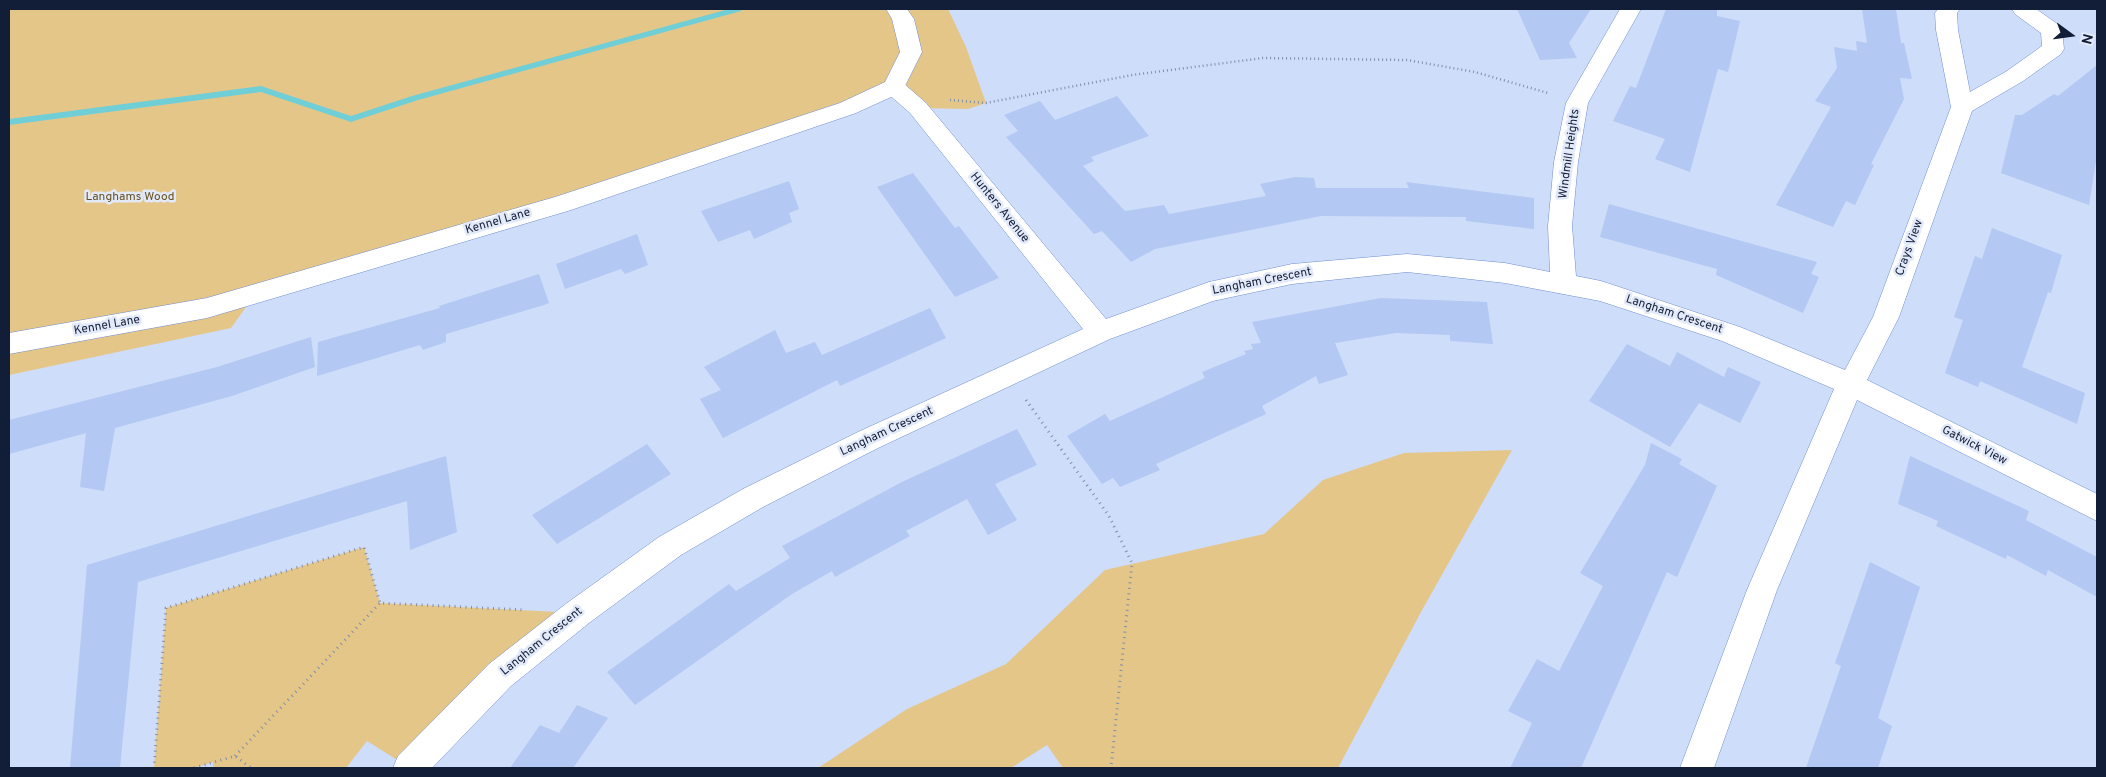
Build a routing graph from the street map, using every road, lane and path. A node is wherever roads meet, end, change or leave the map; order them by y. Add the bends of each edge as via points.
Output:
1 (896, 9) edge
2 (1630, 9) edge
3 (1949, 9) edge
4 (2022, 9) edge
5 (899, 92) junction
6 (1577, 103) junction
7 (1962, 107) junction
8 (1563, 282) junction
9 (1101, 332) junction
10 (9, 344) edge
11 (1009, 375) junction
12 (1850, 384) junction
13 (2097, 508) edge
14 (380, 603) junction
15 (578, 612) junction
16 (235, 756) junction
17 (154, 768) edge
18 (194, 768) edge
19 (251, 768) edge
20 (410, 768) edge
21 (1111, 768) edge
22 (1696, 768) edge

1 - 5 street via 903,19 911,52
2 - 6 street, Windmill Heights
3 - 7 street via 1946,12 1947,30
4 - 7 street via 2051,30 2053,49
5 - 6 path via 986,103 1132,75 1262,58 1407,60 1475,72
5 - 9 street, Hunters Avenue via 918,108
5 - 10 street, Kennel Lane via 562,204 216,305
6 - 8 street, Windmill Heights via 1566,162 1560,226
7 - 12 street, Crays View via 1886,316 1864,363
8 - 9 street, Langham Crescent via 1407,263 1334,269 1292,274 1209,292
8 - 12 street, Langham Crescent via 1658,308 1731,334
9 - 11 street, Langham Crescent
11 - 15 street, Langham Crescent via 753,498 670,546
11 - 21 path via 1109,516 1132,563
12 - 13 street, Gatwick View
12 - 22 street via 1762,590
14 - 15 path
14 - 16 path
14 - 17 path via 364,547 166,608
15 - 20 street, Langham Crescent via 500,675
16 - 18 path
16 - 19 path

